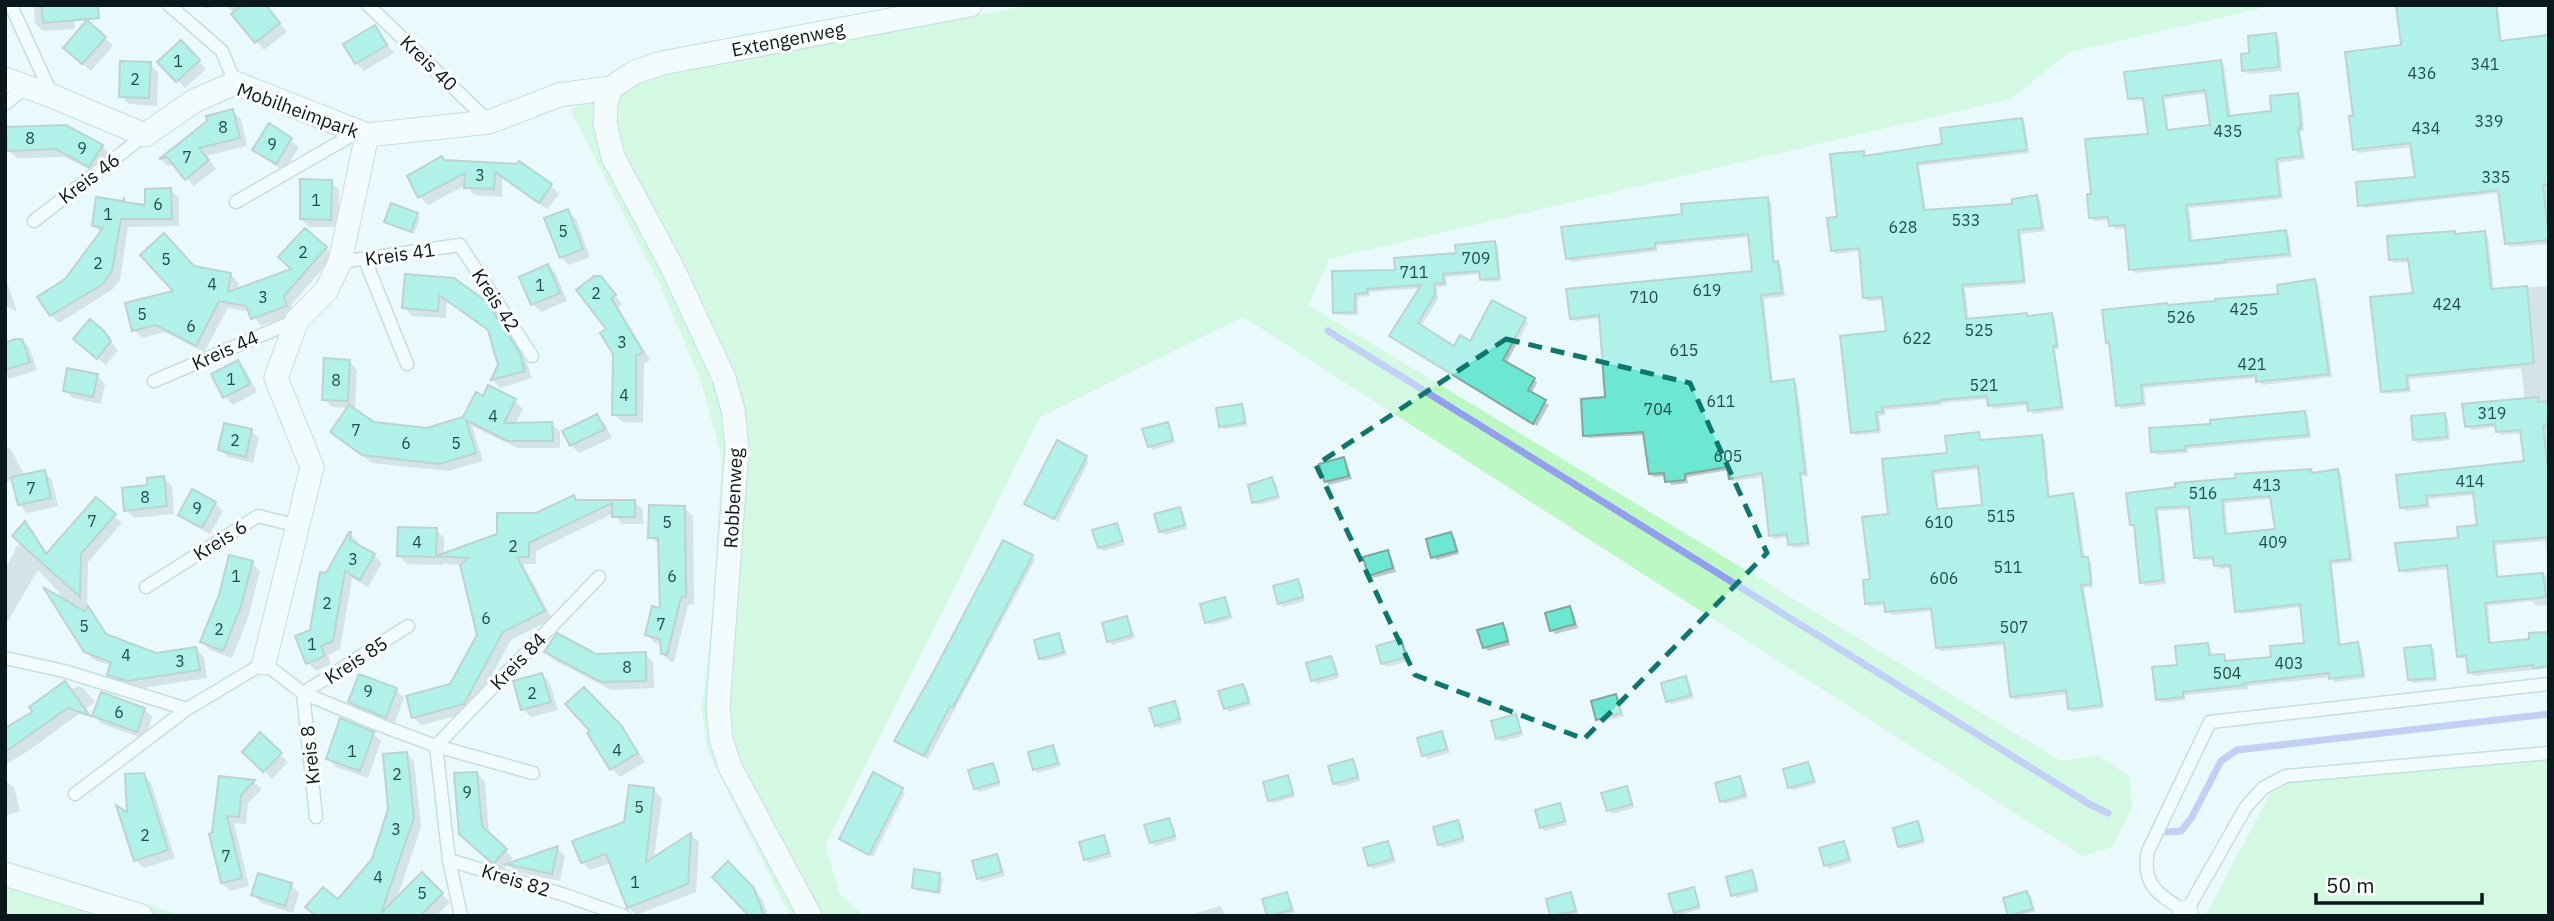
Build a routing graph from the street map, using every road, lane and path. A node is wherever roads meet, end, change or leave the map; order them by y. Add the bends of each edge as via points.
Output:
1 (13, 5) edge
2 (169, 5) edge
3 (368, 5) edge
4 (970, 5) edge
5 (15, 83) edge
6 (235, 83) junction
7 (611, 88) junction
8 (52, 96) junction
9 (5, 104) edge
10 (489, 122) junction
11 (362, 133) junction
12 (145, 135) junction
13 (236, 202) dead end
14 (34, 221) dead end
15 (460, 245) joint
16 (365, 260) junction
17 (340, 262) junction
18 (297, 320) junction
19 (532, 356) dead end
20 (407, 364) dead end
21 (154, 381) dead end
22 (298, 526) junction
23 (599, 577) dead end
24 (146, 587) dead end
25 (408, 626) dead end
26 (5, 658) edge
27 (264, 663) junction
28 (2549, 684) edge
29 (303, 693) junction
30 (187, 709) junction
31 (436, 746) junction
32 (2549, 753) edge
33 (533, 773) dead end
34 (75, 794) dead end
35 (316, 817) dead end
36 (449, 860) junction
37 (5, 874) edge
38 (2184, 914) edge
39 (141, 916) edge
40 (461, 916) edge
41 (624, 916) edge
42 (810, 916) edge

1 - 8 lane
2 - 6 lane via 222,51
3 - 10 lane, Kreis 40
4 - 7 street, Extengenweg via 662,63 635,72
5 - 8 street
5 - 9 lane
6 - 11 street, Mobilheimpark
6 - 12 street, Mobilheimpark via 194,100
7 - 10 street, Mobilheimpark via 559,95
7 - 42 street, Robbenweg via 605,123 613,157 677,277 724,378 733,410 737,448 718,707 721,739 730,767
8 - 12 street
10 - 11 street, Mobilheimpark
11 - 13 lane
11 - 17 street
12 - 14 lane, Kreis 46
15 - 16 lane, Kreis 41
15 - 19 lane, Kreis 42
16 - 17 lane, Kreis 41
16 - 20 lane
17 - 18 street via 326,291
18 - 21 lane, Kreis 44
18 - 22 street via 276,378 312,467
22 - 24 lane, Kreis 6 via 258,516
22 - 27 street
23 - 31 lane, Kreis 84
25 - 29 lane, Kreis 85
26 - 30 lane
27 - 29 lane
27 - 30 lane
28 - 38 lane via 2210,722 2146,863 2152,887
29 - 31 lane
29 - 35 lane, Kreis 8
30 - 34 lane
31 - 33 lane
31 - 36 lane
32 - 38 lane via 2305,773 2274,780 2246,807
36 - 40 lane
36 - 41 lane, Kreis 82
37 - 39 street

